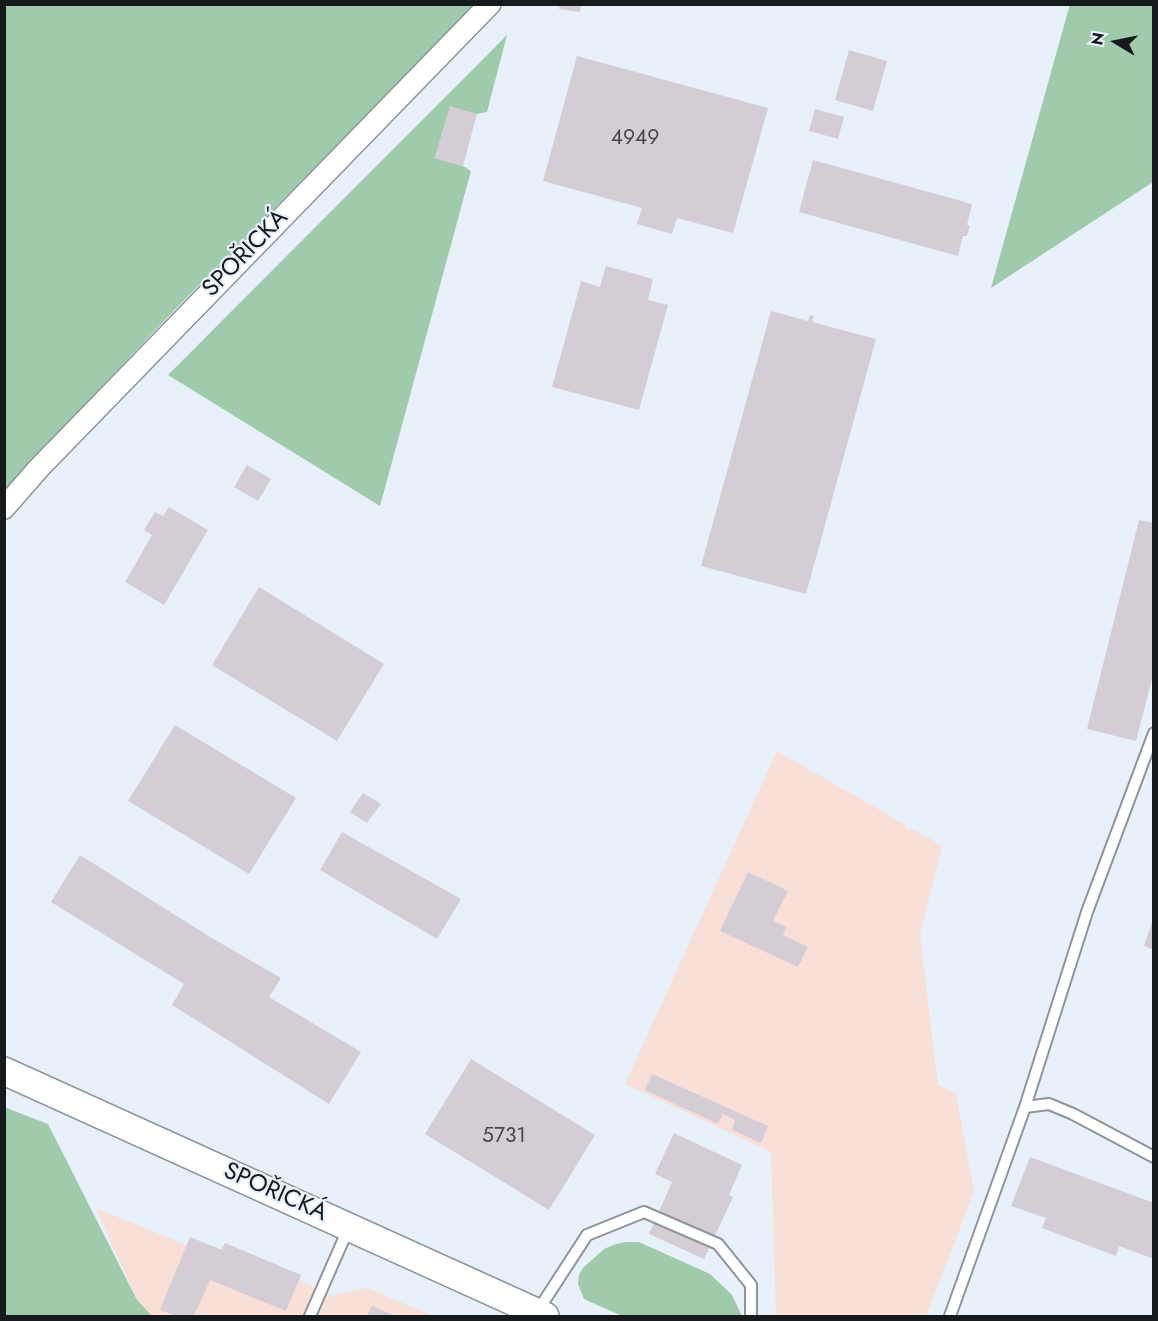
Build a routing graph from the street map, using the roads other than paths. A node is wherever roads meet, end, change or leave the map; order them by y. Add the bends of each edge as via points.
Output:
1 (490, 4) edge
2 (4, 508) edge
3 (1154, 733) edge
4 (4, 1071) edge
5 (1025, 1107) junction
6 (1154, 1157) edge
7 (349, 1227) junction
8 (541, 1315) edge
9 (310, 1317) edge
10 (751, 1317) edge
11 (950, 1317) edge

1 - 2 street, SPOŘICKÁ
3 - 5 lane via 1087,912
4 - 7 street, SPOŘICKÁ
5 - 6 lane via 1049,1104
5 - 11 lane
7 - 8 street, SPOŘICKÁ
7 - 9 lane
8 - 10 lane via 587,1235 644,1212 718,1244 751,1285

